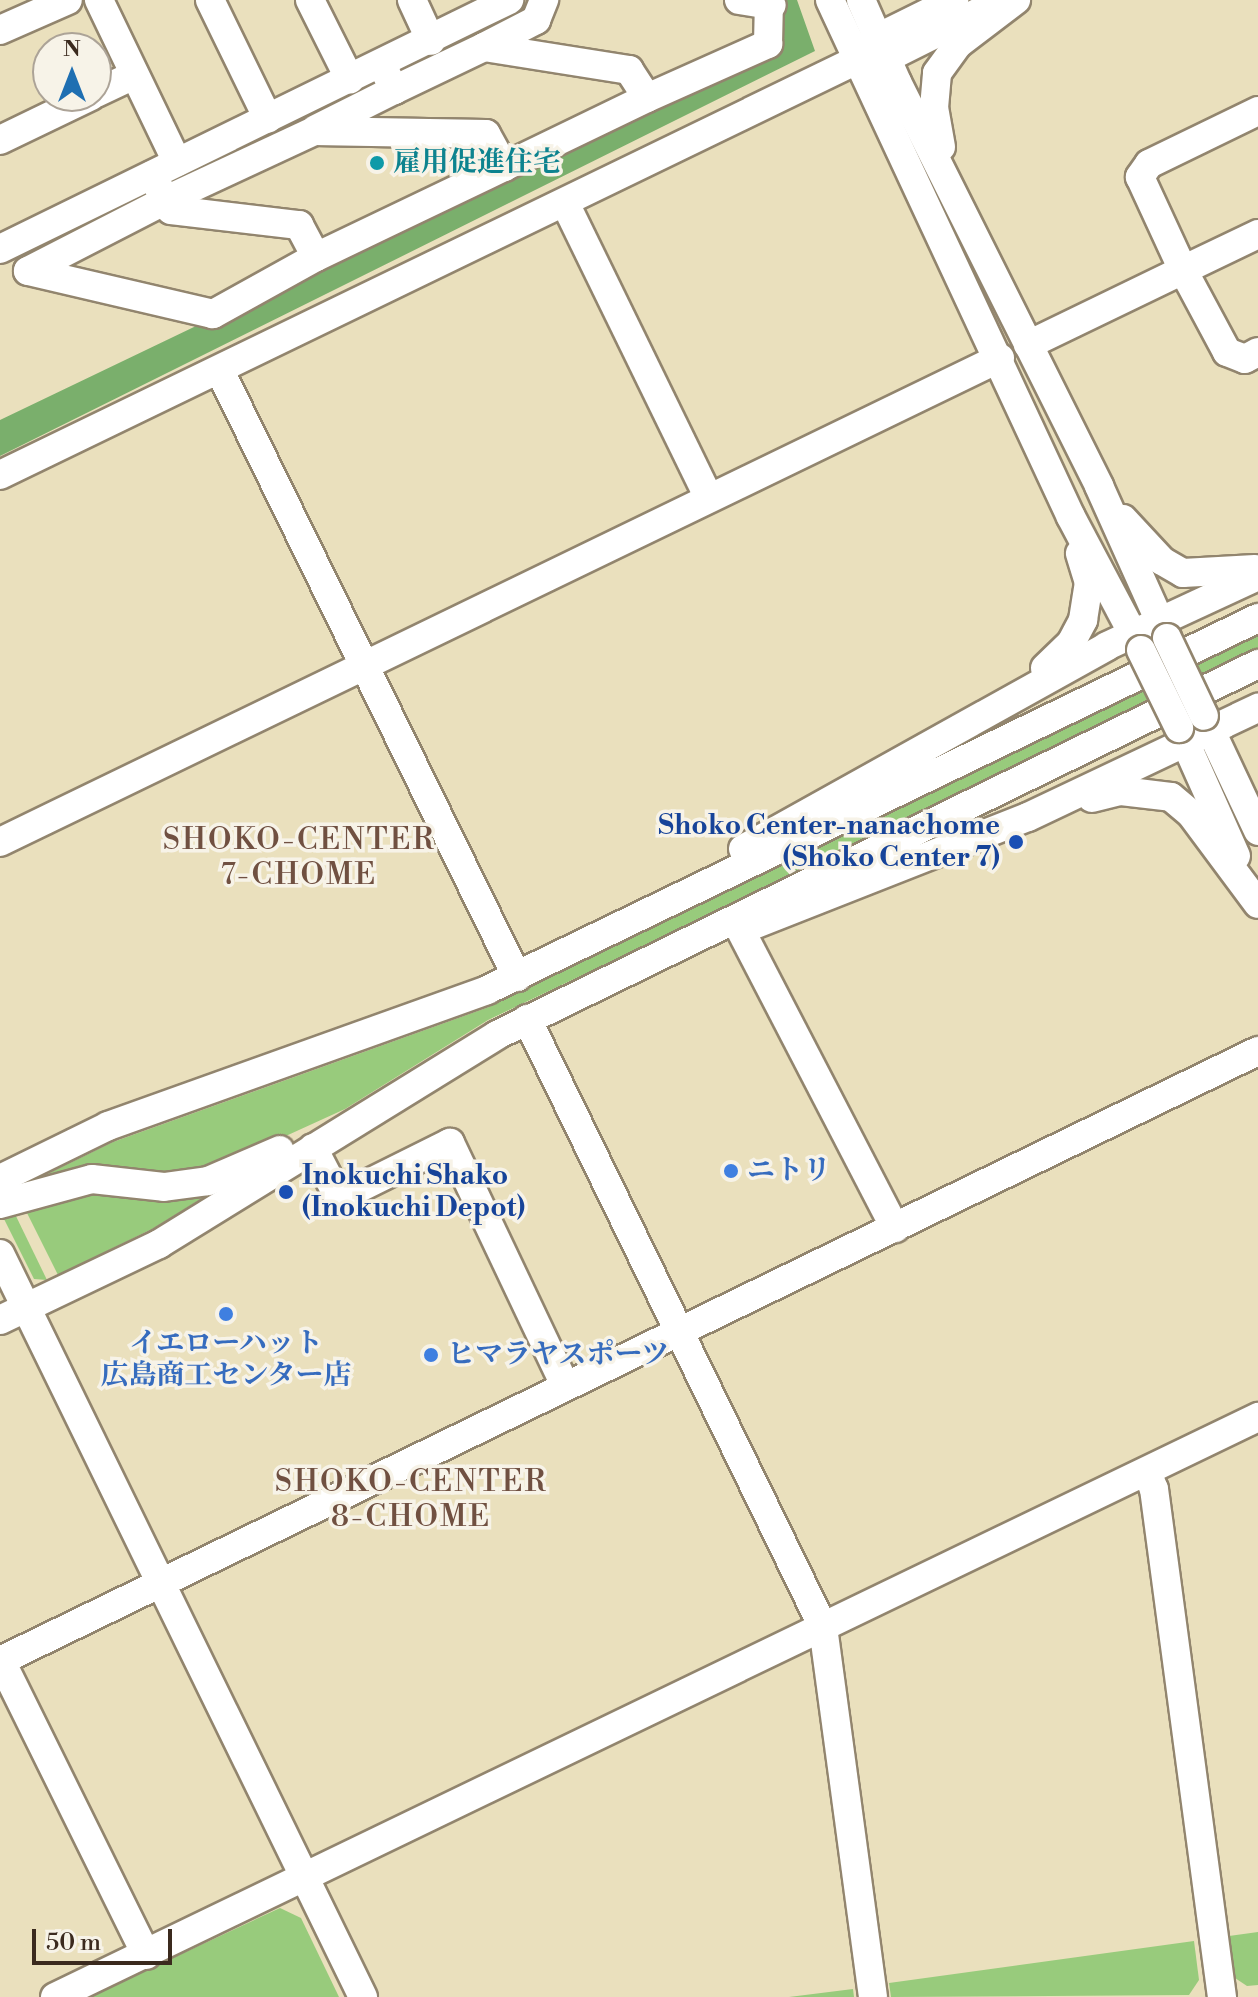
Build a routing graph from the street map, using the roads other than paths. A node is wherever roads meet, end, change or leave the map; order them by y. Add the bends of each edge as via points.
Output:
1 (68, 0) edge
2 (99, 0) edge
3 (210, 0) edge
4 (310, 0) edge
5 (412, 0) edge
6 (509, 0) edge
7 (544, 0) edge
8 (739, 0) edge
9 (830, 0) edge
10 (861, 0) edge
11 (954, 0) edge
12 (1005, 0) edge
13 (1016, 0) edge
14 (771, 3) edge
15 (0, 30) edge
16 (431, 41) junction
17 (484, 47) junction
18 (884, 47) junction
19 (859, 59) junction
20 (134, 75) junction
21 (388, 78) junction
22 (350, 80) junction
23 (112, 86) edge
24 (647, 98) junction
25 (1258, 111) edge
26 (58, 112) edge
27 (268, 119) junction
28 (314, 131) junction
29 (0, 140) edge
30 (504, 167) junction
31 (165, 168) junction
32 (947, 180) junction
33 (166, 200) junction
34 (565, 203) junction
35 (1258, 234) edge
36 (0, 249) edge
37 (316, 257) junction
38 (1183, 270) junction
39 (1028, 345) junction
40 (1258, 352) edge
41 (1000, 358) junction
42 (220, 371) junction
43 (0, 475) edge
44 (1099, 486) junction
45 (709, 498) junction
46 (1071, 517) junction
47 (1258, 568) edge
48 (1258, 576) edge
49 (1258, 618) edge
50 (1150, 635) junction
51 (1258, 664) edge
52 (365, 668) junction
53 (1021, 691) junction
54 (1258, 708) edge
55 (1194, 729) junction
56 (1028, 817) junction
57 (1258, 831) edge
58 (0, 842) edge
59 (1258, 904) edge
60 (740, 929) junction
61 (580, 944) junction
62 (612, 976) junction
63 (517, 977) junction
64 (527, 1019) junction
65 (1258, 1051) edge
66 (387, 1102) junction
67 (313, 1148) junction
68 (0, 1179) edge
69 (0, 1204) edge
70 (895, 1228) junction
71 (0, 1254) edge
72 (0, 1295) edge
73 (13, 1314) edge
74 (679, 1331) junction
75 (565, 1385) junction
76 (1258, 1417) edge
77 (1147, 1472) junction
78 (158, 1582) junction
79 (823, 1627) junction
80 (0, 1661) edge
81 (307, 1879) junction
82 (146, 1955) junction
83 (55, 1997) edge
84 (363, 1997) edge
85 (873, 1997) edge
86 (1222, 1997) edge

1 - 15 street
2 - 20 street
3 - 27 street
4 - 22 street
5 - 16 street
6 - 16 street
7 - 17 street via 536,20
8 - 14 street
9 - 19 street
10 - 18 street
11 - 18 street
12 - 18 street
13 - 32 street via 958,44 937,73 934,108
14 - 24 street via 768,44
16 - 21 street
17 - 21 street
17 - 24 street via 629,70
18 - 19 street
18 - 32 street
19 - 34 street
19 - 41 street
20 - 23 street
20 - 31 street
21 - 22 street
21 - 28 street
22 - 27 street
24 - 30 street
25 - 38 street via 1149,164 1140,177
26 - 29 street
27 - 31 street
28 - 30 street via 486,134
28 - 33 street
30 - 37 street
31 - 33 street
31 - 36 street
32 - 39 street
33 - 37 street via 171,210 299,225
33 - 37 street via 28,271 213,314
34 - 42 street
34 - 45 street
35 - 38 street
38 - 39 street
38 - 40 street via 1227,352 1245,359
39 - 44 street
41 - 45 street
41 - 46 street
42 - 43 street
42 - 52 street
44 - 47 street via 1136,535 1183,573
44 - 50 street
45 - 52 street
46 - 50 street
46 - 53 street via 1089,583 1083,620 1071,643
48 - 50 street
49 - 61 street
50 - 53 street
50 - 55 street, bridge
51 - 62 street
52 - 58 street
52 - 63 street
53 - 61 street
54 - 55 street
55 - 56 street
55 - 57 street
55 - 59 street
56 - 59 street via 1121,791 1165,794 1191,814
56 - 60 street
60 - 62 street
60 - 70 street
61 - 63 street
62 - 64 street
63 - 68 street via 108,1126
64 - 66 street
64 - 74 street
65 - 70 street
66 - 67 street
66 - 69 street via 208,1181 164,1187 92,1179
67 - 73 street via 159,1244
67 - 75 street via 339,1198 450,1143
70 - 74 street
71 - 73 street
72 - 73 street via 12,1297
73 - 78 street
74 - 75 street
74 - 79 street
75 - 78 street
76 - 77 street
77 - 79 street
77 - 86 street via 1154,1489
78 - 80 street
78 - 81 street
79 - 81 street
79 - 85 street
80 - 82 street
81 - 82 street
81 - 84 street
82 - 83 street

